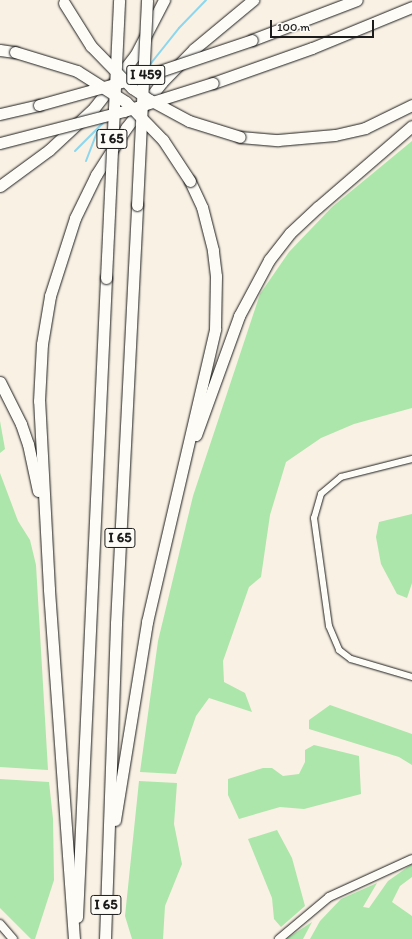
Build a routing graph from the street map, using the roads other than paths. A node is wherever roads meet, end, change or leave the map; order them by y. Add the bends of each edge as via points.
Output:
1 (119, 0) edge
2 (147, 0) edge
3 (164, 0) edge
4 (253, 0) edge
5 (357, 0) edge
6 (64, 1) edge
7 (412, 7) edge
8 (0, 50) edge
9 (412, 105) edge
10 (0, 114) edge
11 (412, 126) edge
12 (0, 143) edge
13 (0, 186) edge
14 (0, 382) edge
15 (412, 459) edge
16 (185, 462) junction
17 (46, 543) junction
18 (412, 677) edge
19 (412, 859) edge
20 (107, 872) junction
21 (0, 924) edge
22 (9, 937) edge
23 (75, 939) edge
24 (105, 939) edge
25 (279, 939) edge

1 - 23 highway, I 65, bridge via 84,813
2 - 20 highway, I 65, bridge via 116,623
3 - 13 highway via 136,54 94,108 49,150
4 - 17 highway via 223,22 162,82 126,128 96,175 75,218 54,278 42,344 39,401
5 - 10 highway, I 459, bridge via 252,40 157,72
6 - 9 highway, bridge via 91,46 132,88 189,121 240,137 278,140 335,136 364,128
7 - 12 highway, I 459, bridge via 312,48 212,83 124,111
8 - 16 highway, bridge via 77,71 126,102 163,140 190,181 202,207 213,250 217,306 215,329
11 - 16 highway via 318,207 290,234 269,260 239,316
14 - 17 highway via 14,407 28,444
15 - 18 street via 341,477 321,494 314,518 329,626 339,650 351,659
16 - 20 highway via 147,622
17 - 23 highway
19 - 25 street via 329,897
20 - 24 highway, I 65
21 - 22 street

